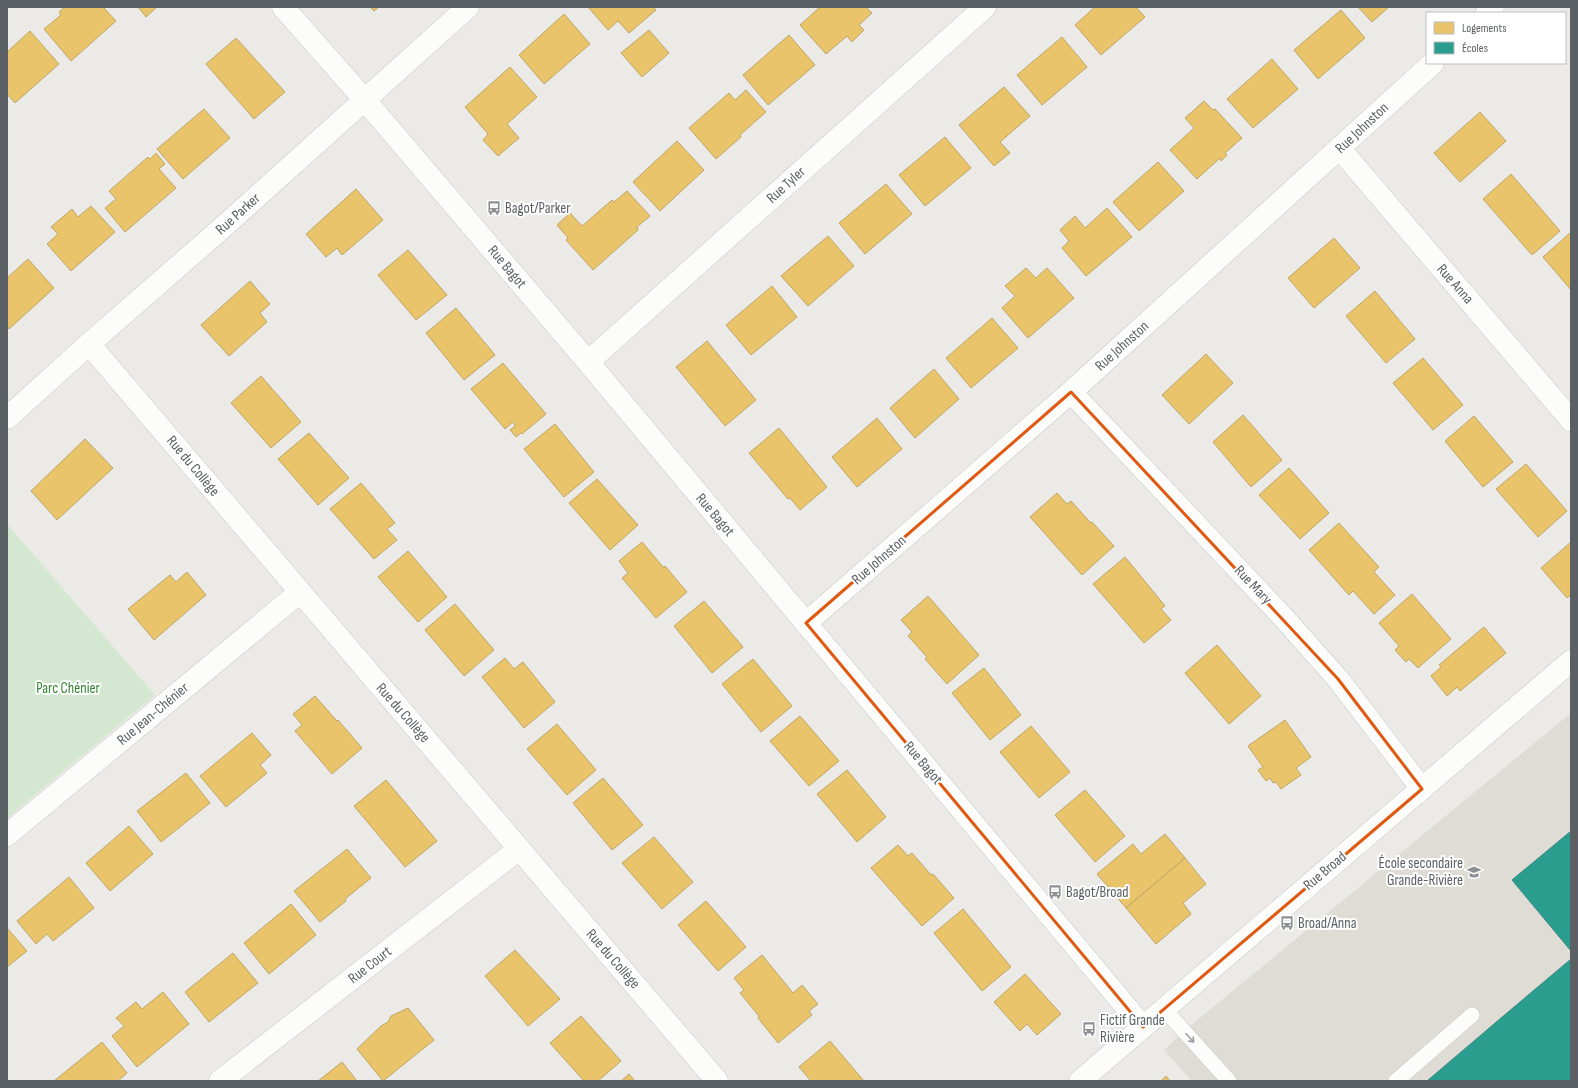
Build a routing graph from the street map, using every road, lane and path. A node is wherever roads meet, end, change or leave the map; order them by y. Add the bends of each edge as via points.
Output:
1 (283, 7) edge
2 (468, 7) edge
3 (985, 7) edge
4 (1432, 64) edge
5 (364, 99) junction
6 (1340, 149) junction
7 (89, 344) junction
8 (588, 362) junction
9 (1071, 392) junction
10 (7, 418) edge
11 (1571, 420) edge
12 (300, 592) junction
13 (806, 623) junction
14 (1571, 661) edge
15 (1422, 789) junction
16 (7, 835) edge
17 (519, 849) junction
18 (1164, 1009) junction
19 (1472, 1015) dead end
20 (1143, 1027) junction
21 (229, 1078) edge
22 (717, 1081) edge
23 (1080, 1081) edge
24 (1229, 1081) edge
25 (1396, 1081) edge

1 - 5 street, Rue Bagot
2 - 5 street, Rue Parker
3 - 8 street, Rue Tyler
4 - 6 street, Rue Johnston
5 - 7 street, Rue Parker
5 - 8 street, Rue Bagot
6 - 9 street, Rue Johnston
6 - 11 street, Rue Anna
7 - 10 street, Rue Parker
7 - 12 street, Rue du Collège
8 - 13 street, Rue Bagot
9 - 13 street, Rue Johnston
9 - 15 street, Rue Mary via 1284,617 1333,673
12 - 16 street, Rue Jean-Chénier
12 - 17 street, Rue du Collège
13 - 20 street, Rue Bagot
14 - 15 street, Rue Broad
15 - 18 street, Rue Broad
17 - 21 street, Rue Court
17 - 22 street, Rue du Collège
18 - 20 street, Rue Broad
18 -> 24 lane
19 - 25 lane
20 - 23 street, Rue Broad

